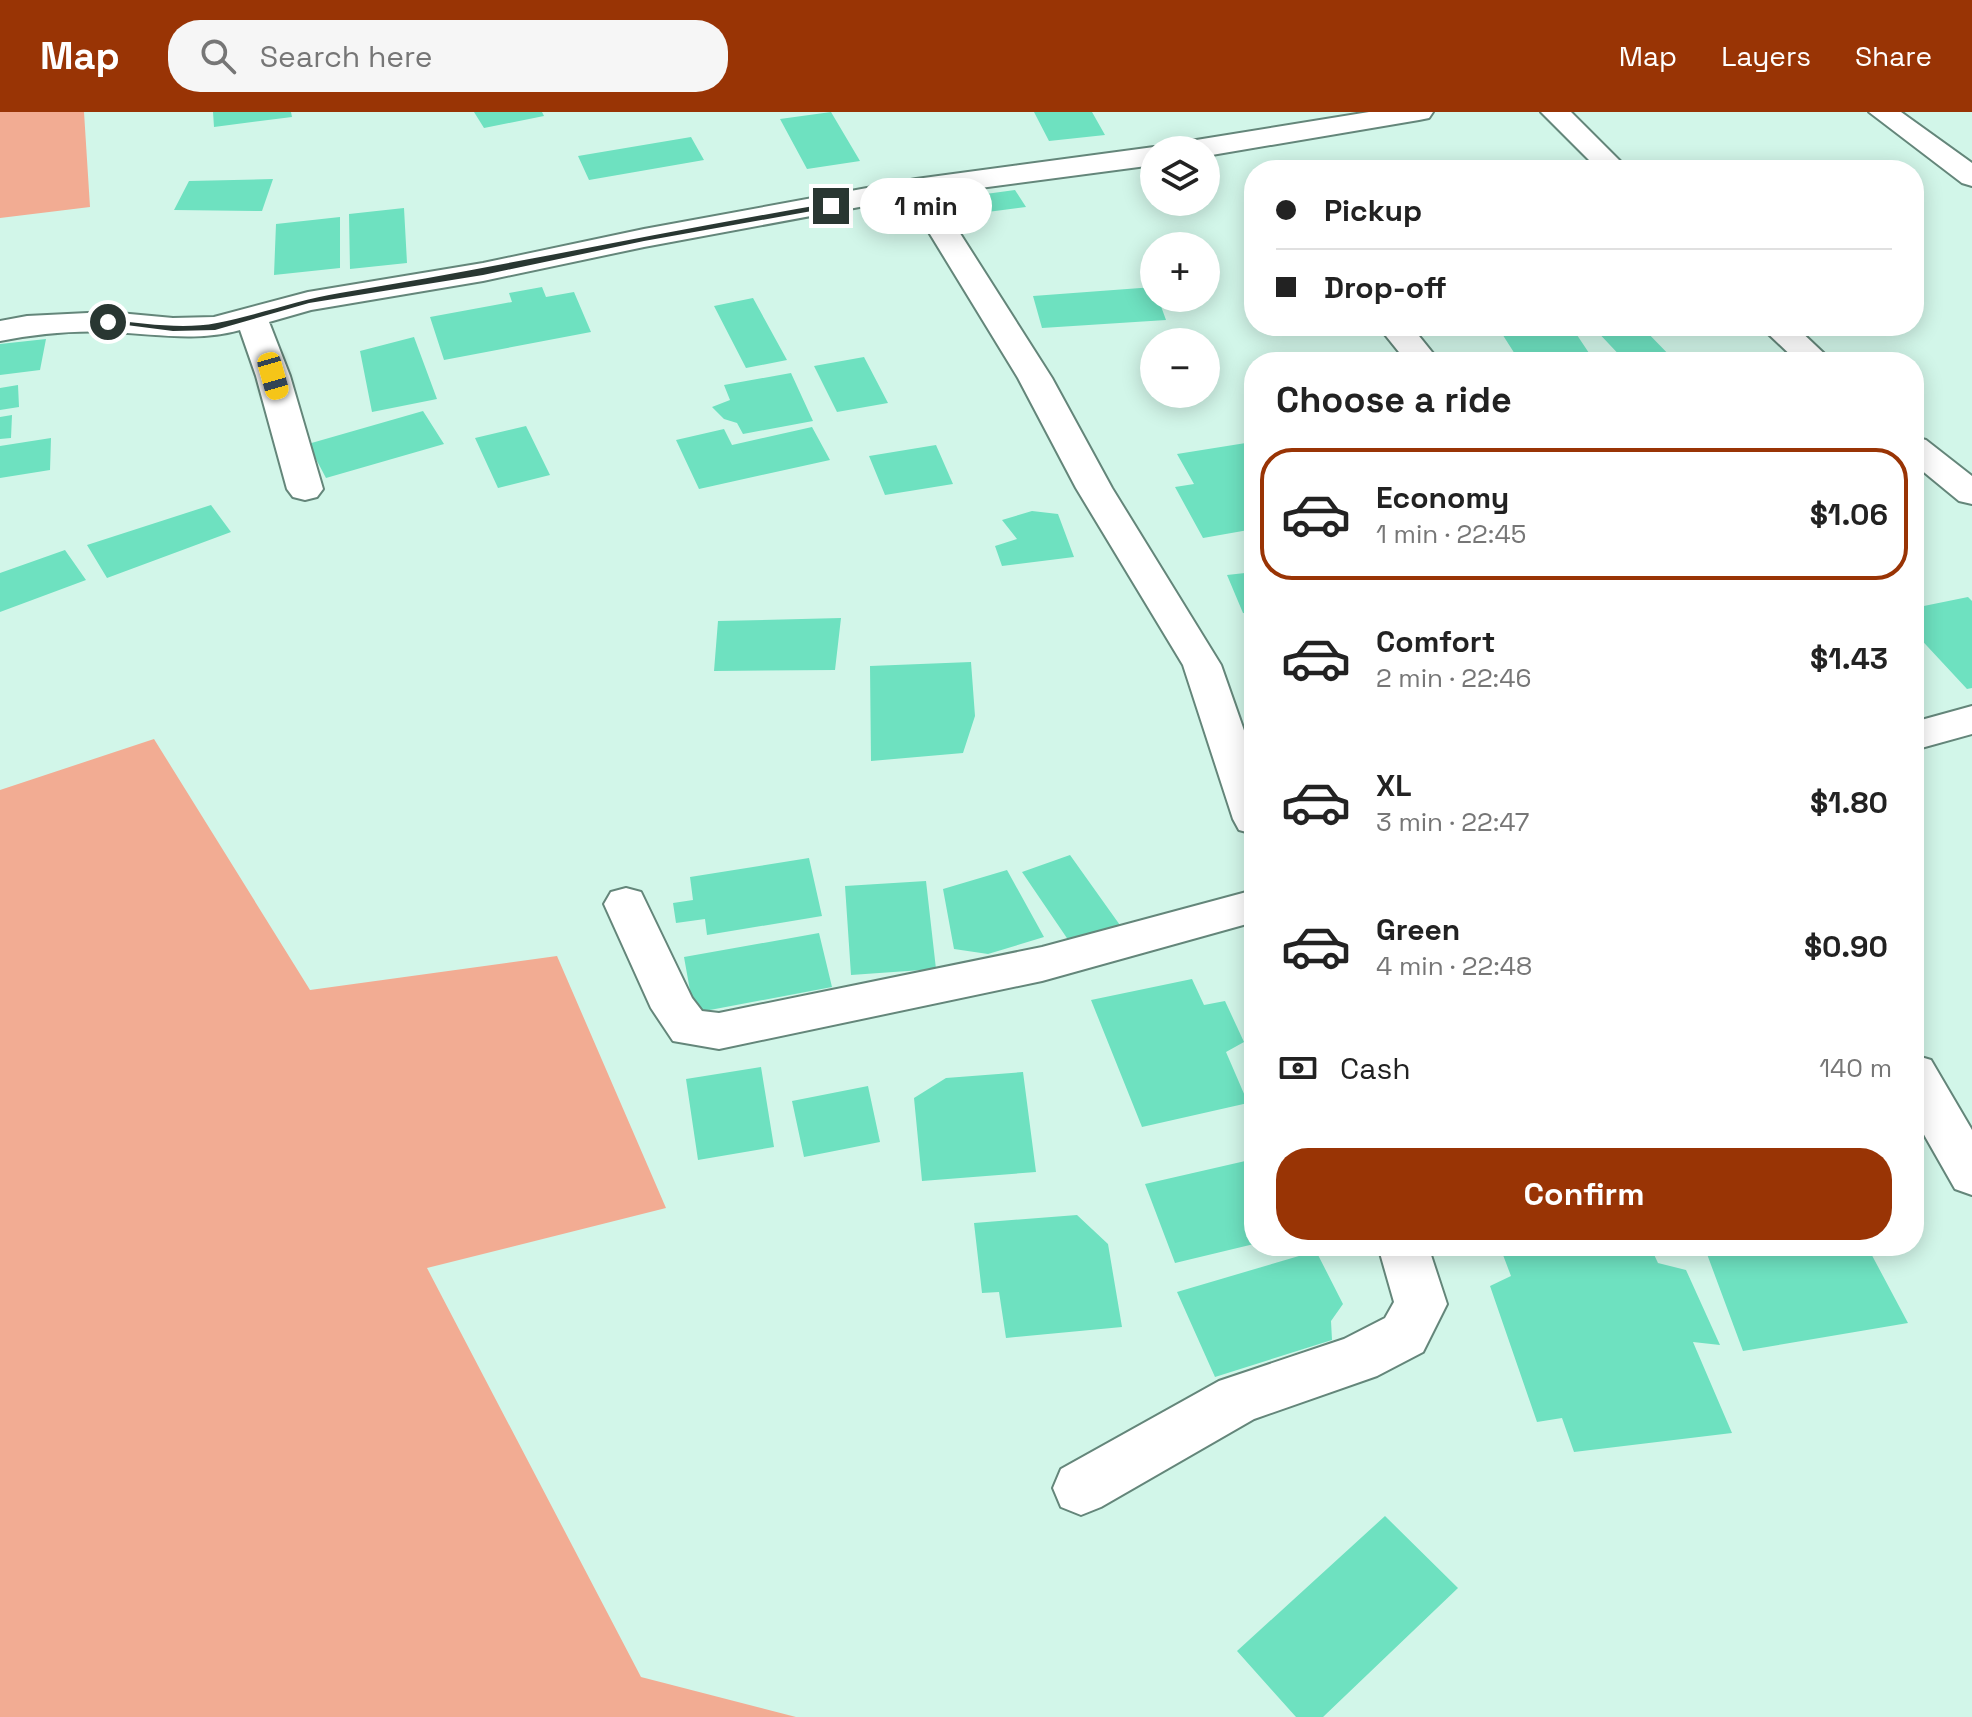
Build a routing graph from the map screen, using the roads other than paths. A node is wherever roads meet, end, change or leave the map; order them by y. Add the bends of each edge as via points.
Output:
1 (1419, 112) edge
2 (1555, 112) edge
3 (1883, 112) edge
4 (1362, 116) edge
5 (1239, 142) junction
6 (1220, 145) edge
7 (1140, 158) edge
8 (1254, 160) edge
9 (1605, 160) edge
10 (1972, 177) edge
11 (916, 188) junction
12 (252, 318) junction
13 (0, 331) edge
14 (1402, 336) edge
15 (1787, 336) edge
16 (1416, 352) edge
17 (1806, 352) edge
18 (1924, 455) edge
19 (305, 489) dead end
20 (1972, 493) edge
21 (1972, 720) edge
22 (1924, 733) edge
23 (1244, 789) edge
24 (626, 904) dead end
25 (1244, 909) edge
26 (1924, 1091) edge
27 (1972, 1174) edge
28 (1406, 1256) edge
29 (1081, 1488) dead end

1 - 4 street
2 - 9 street
3 - 10 street
4 - 5 street
5 - 6 street
5 - 8 street
7 - 11 street
11 - 12 street via 308,301
11 - 23 street via 1027,365 1094,488 1202,665
12 - 13 street via 215,327 108,322
12 - 19 street
14 - 16 street
15 - 17 street
18 - 20 street
21 - 22 street
24 - 25 street via 674,1008 689,1028 719,1031 1042,964
26 - 27 street
28 - 29 street via 1421,1304 1404,1335 1358,1359 1238,1399

